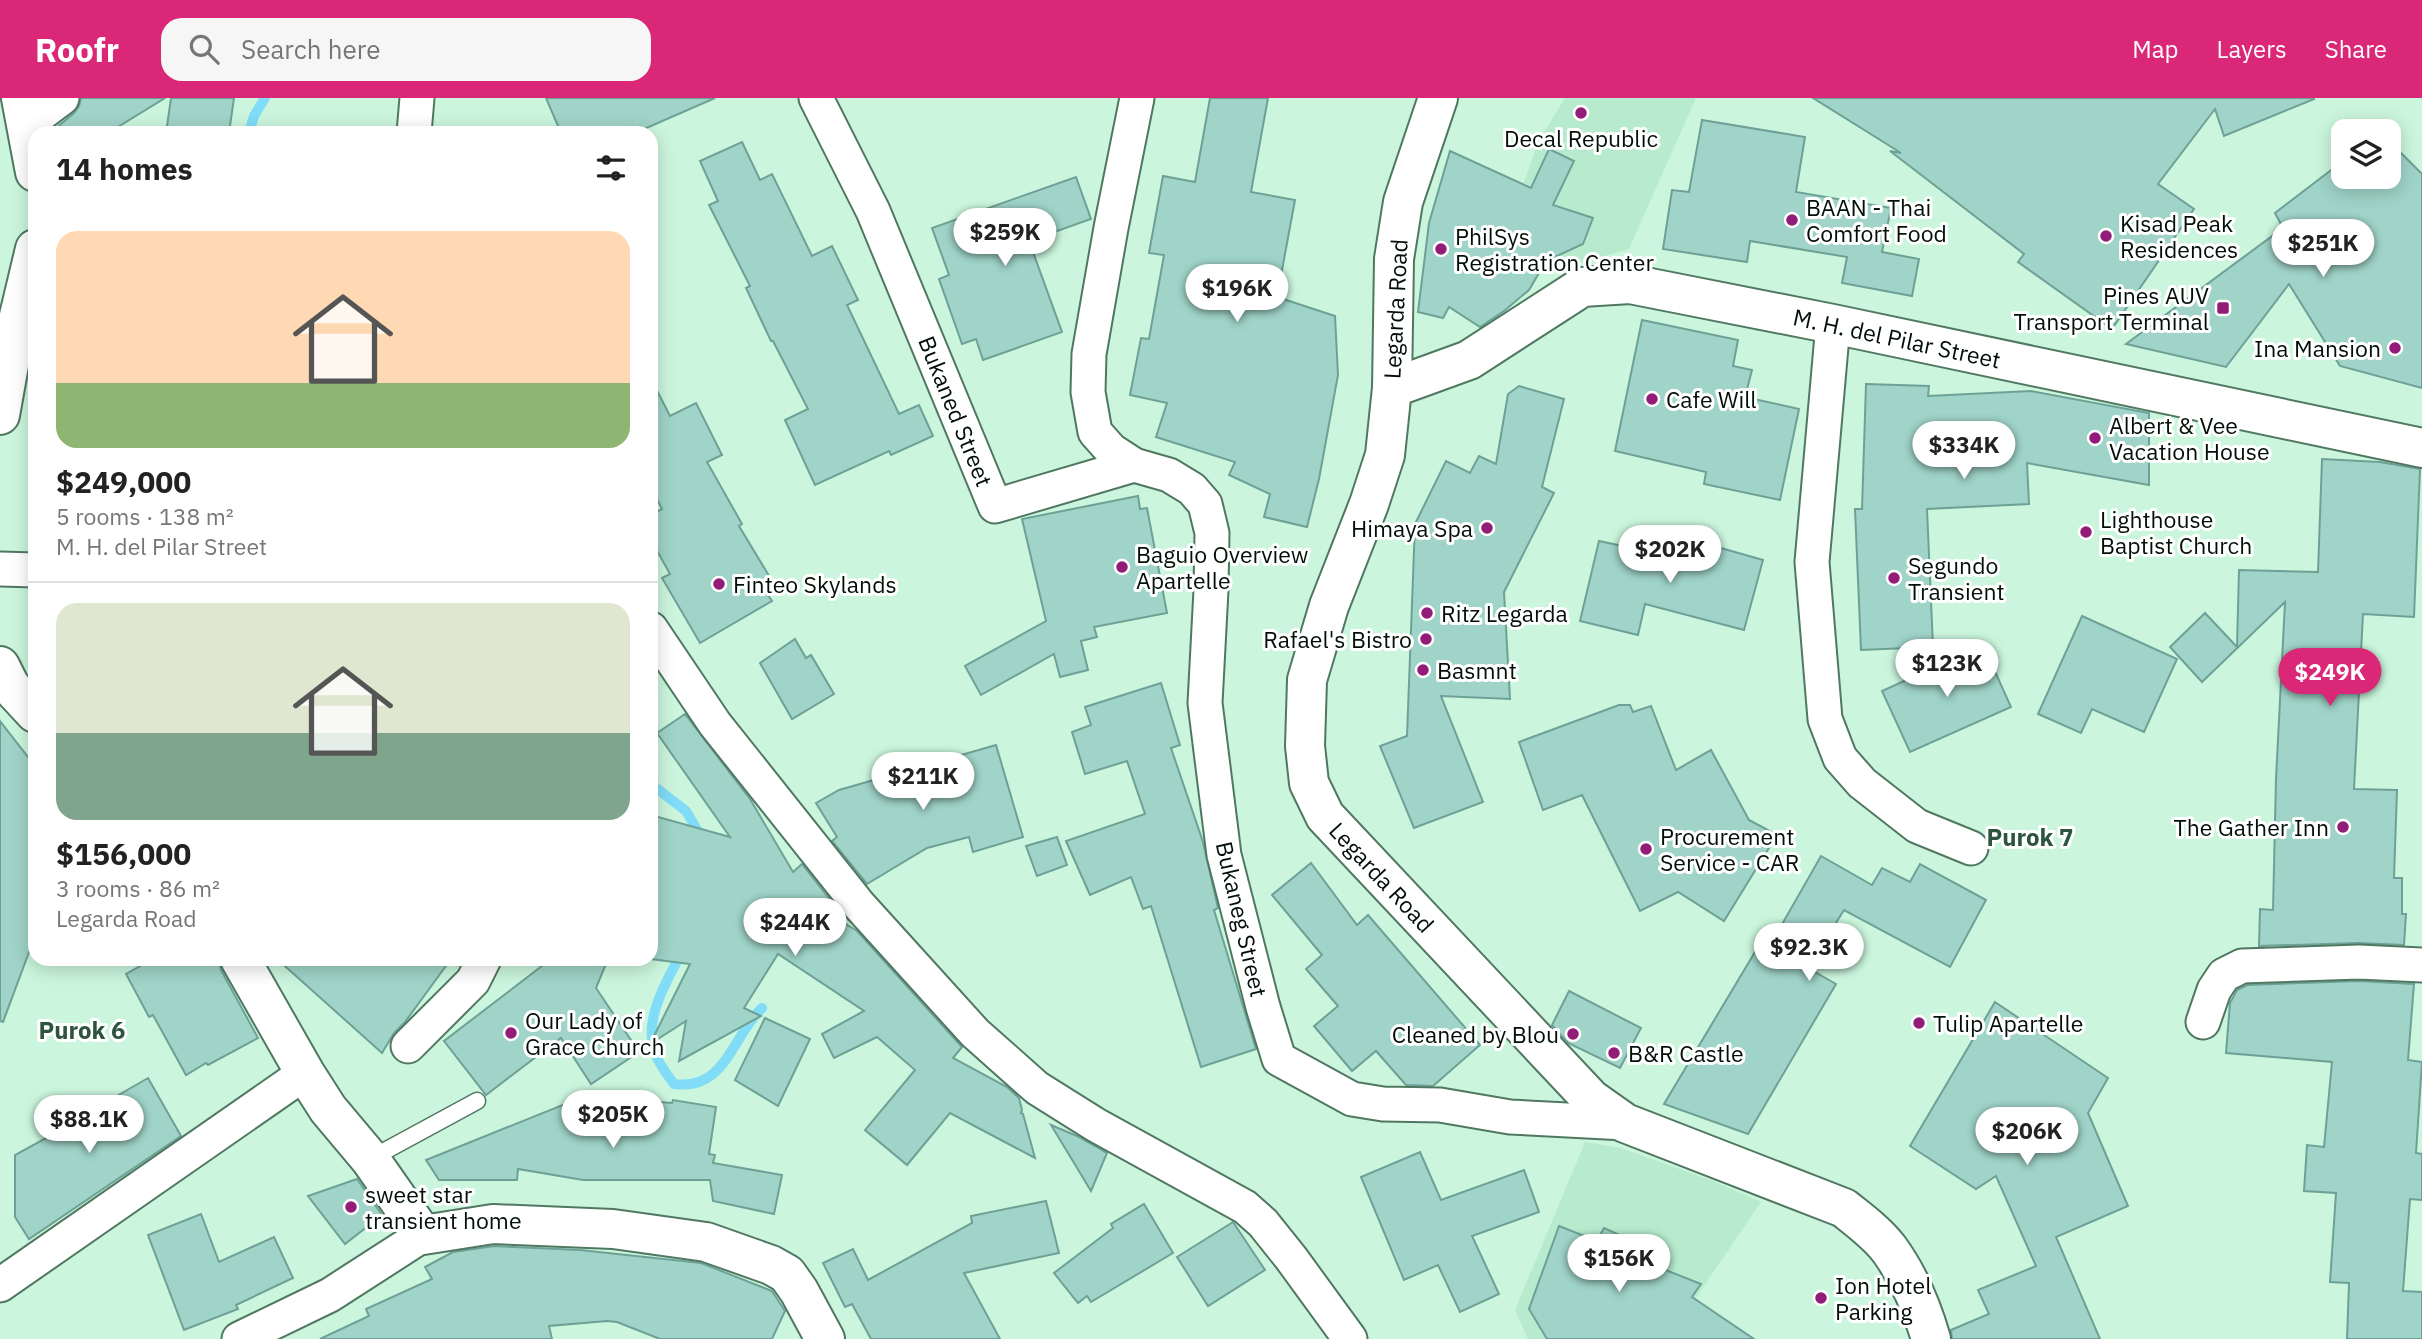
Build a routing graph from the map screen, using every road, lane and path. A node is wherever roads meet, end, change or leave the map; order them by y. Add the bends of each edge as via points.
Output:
1 (62, 98) edge
2 (416, 98) edge
3 (816, 98) edge
4 (1138, 98) edge
5 (1438, 98) edge
6 (24, 111) edge
7 (414, 126) edge
8 (28, 133) edge
9 (28, 304) edge
10 (1833, 324) junction
11 (24, 336) edge
12 (1392, 388) junction
13 (0, 415) edge
14 (2422, 448) edge
15 (1134, 465) junction
16 (0, 569) edge
17 (28, 570) edge
18 (658, 639) edge
19 (0, 666) edge
20 (28, 705) edge
21 (1971, 848) dead end
22 (2422, 965) edge
23 (244, 966) edge
24 (480, 966) edge
25 (2203, 1022) dead end
26 (408, 1046) dead end
27 (305, 1073) junction
28 (477, 1101) dead end
29 (1625, 1122) junction
30 (370, 1160) junction
31 (423, 1235) junction
32 (0, 1284) edge
33 (239, 1339) edge
34 (825, 1339) edge
35 (1350, 1339) edge
36 (1931, 1339) edge

1 - 6 street
2 - 7 street
3 - 15 street, Bukaned Street via 873,211 995,506
4 - 15 street via 1089,355 1088,392 1095,432
5 - 12 street, Legarda Road via 1403,202 1394,260
6 - 8 street
9 - 11 street
10 - 12 street, M. H. del Pilar Street via 1630,284 1582,287 1469,360
10 - 14 street, M. H. del Pilar Street
10 - 21 street via 1812,562 1825,719 1840,758 1862,783 1917,826
11 - 13 street
12 - 29 street, Legarda Road via 1385,455 1307,680 1305,746 1310,783 1325,816 1591,1099
15 - 29 street, Bukaneg Street via 1169,475 1192,489 1205,504 1212,533 1205,703 1224,855 1279,1059 1352,1099 1440,1105 1510,1117
16 - 17 street
18 - 35 street via 715,724 851,895 975,1033 1037,1088 1245,1207 1291,1258
19 - 20 street
22 - 25 street via 2242,966 2224,975
23 - 27 street
24 - 26 street via 473,981
27 - 30 street
27 - 32 street
28 - 30 lane
29 - 36 street, Legarda Road via 1844,1208 1870,1229 1902,1269
30 - 31 street
31 - 33 street via 330,1295
31 - 34 street via 494,1224 613,1230 706,1242 787,1274

